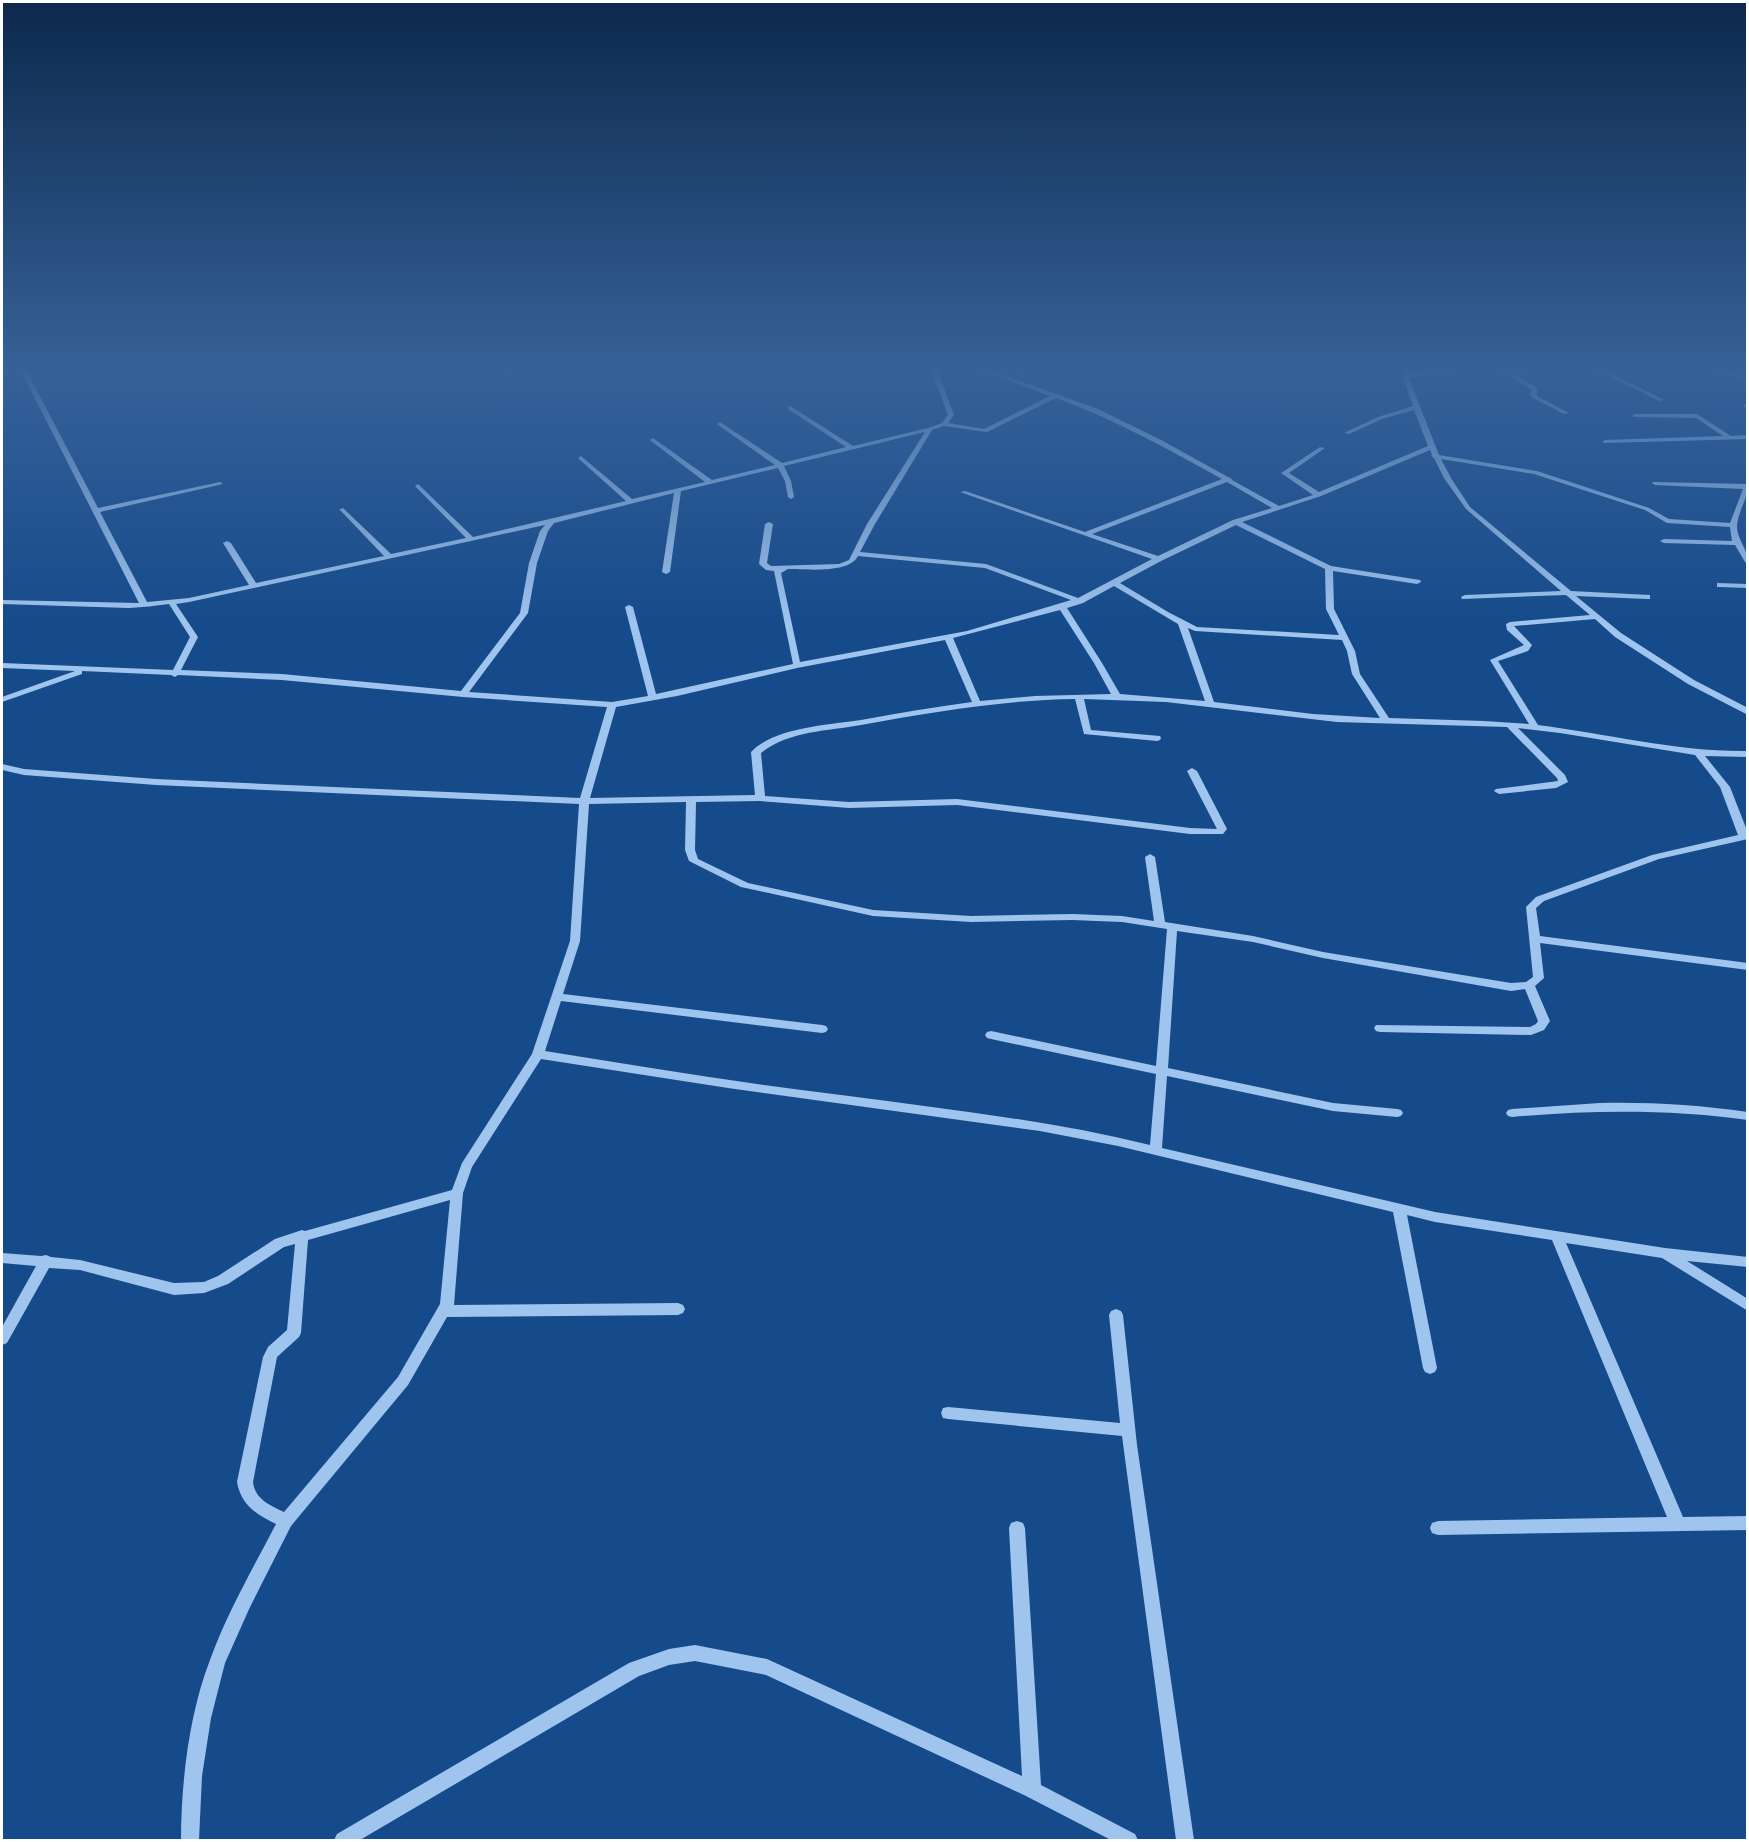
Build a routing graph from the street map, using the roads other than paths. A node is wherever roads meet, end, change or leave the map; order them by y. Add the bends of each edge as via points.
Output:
1 (66, 453) edge
2 (670, 453) edge
3 (762, 453) edge
4 (831, 453) edge
5 (915, 453) edge
6 (1181, 453) edge
7 (1314, 453) edge
8 (1430, 453) edge
9 (1434, 453) edge
10 (1438, 453) edge
11 (581, 458) dead end
12 (780, 465) junction
13 (1228, 479) junction
14 (710, 483) junction
15 (1655, 483) dead end
16 (220, 484) dead end
17 (418, 486) dead end
18 (1747, 486) edge
19 (678, 490) junction
20 (963, 492) dead end
21 (1319, 495) junction
22 (790, 497) dead end
23 (631, 502) junction
24 (1279, 509) junction
25 (343, 510) dead end
26 (96, 511) junction
27 (551, 521) junction
28 (1236, 522) junction
29 (769, 524) dead end
30 (1732, 525) junction
31 (1086, 534) junction
32 (471, 539) junction
33 (1664, 541) dead end
34 (227, 543) dead end
35 (1736, 543) junction
36 (856, 554) junction
37 (389, 557) junction
38 (1158, 559) junction
39 (1748, 560) edge
40 (1329, 568) junction
41 (781, 569) junction
42 (666, 572) dead end
43 (1417, 582) dead end
44 (1115, 583) junction
45 (1720, 585) dead end
46 (254, 586) junction
47 (1748, 586) edge
48 (1567, 593) junction
49 (1465, 597) dead end
50 (1647, 597) dead end
51 (1080, 600) junction
52 (2, 602) edge
53 (172, 603) junction
54 (145, 606) junction
55 (629, 607) dead end
56 (1062, 608) junction
57 (1596, 617) junction
58 (1182, 624) junction
59 (948, 636) junction
60 (1345, 638) junction
61 (797, 664) junction
62 (2, 665) edge
63 (85, 670) junction
64 (175, 674) junction
65 (463, 694) junction
66 (1079, 697) junction
67 (1117, 697) junction
68 (653, 698) junction
69 (2, 700) edge
70 (977, 704) junction
71 (612, 705) junction
72 (1211, 705) junction
73 (1748, 712) edge
74 (1386, 721) junction
75 (1510, 725) junction
76 (1535, 727) junction
77 (1158, 738) dead end
78 (1696, 751) junction
79 (1748, 754) edge
80 (2, 767) edge
81 (1192, 771) dead end
82 (1498, 791) dead end
83 (760, 798) junction
84 (584, 801) junction
85 (691, 801) junction
86 (1745, 836) edge
87 (1150, 857) dead end
88 (1166, 926) junction
89 (1534, 939) junction
90 (1748, 967) edge
91 (1529, 985) junction
92 (556, 997) junction
93 (1380, 1028) dead end
94 (822, 1029) dead end
95 (991, 1035) dead end
96 (538, 1054) junction
97 (1160, 1070) junction
98 (1397, 1113) dead end
99 (1512, 1113) dead end
100 (1748, 1116) edge
101 (1156, 1150) junction
102 (457, 1193) junction
103 (1399, 1210) junction
104 (302, 1235) junction
105 (1557, 1237) junction
106 (1665, 1253) junction
107 (2, 1258) edge
108 (46, 1260) junction
109 (1748, 1262) edge
110 (1748, 1306) edge
111 (678, 1309) dead end
112 (444, 1311) junction
113 (1116, 1315) dead end
114 (2, 1339) edge
115 (1430, 1368) dead end
116 (948, 1413) dead end
117 (1128, 1430) junction
118 (286, 1521) junction
119 (1748, 1522) edge
120 (1678, 1524) junction
121 (1017, 1528) dead end
122 (1438, 1528) dead end
123 (1032, 1790) junction
124 (190, 1840) edge
125 (342, 1840) edge
126 (1129, 1840) edge
127 (1185, 1840) edge

1 - 26 street
2 - 14 street
3 - 12 street
4 - 12 street
5 - 36 street
6 - 13 street
7 - 21 street via 1284,473
8 - 21 street
9 - 48 street via 1468,508
10 - 30 street via 1535,472 1647,509 1667,521
11 - 23 street
12 - 14 street
12 - 22 street
13 - 24 street
13 - 31 street
14 - 19 street
15 - 18 street
16 - 26 street
17 - 32 street
18 - 30 street
19 - 23 street
19 - 42 street
20 - 31 street
21 - 24 street
23 - 27 street
24 - 28 street
25 - 37 street
26 - 54 street
27 - 32 street
27 - 65 street via 533,563 524,613
28 - 38 street
28 - 40 street
29 - 41 street via 763,564
30 - 35 street
31 - 38 street
32 - 37 street
33 - 35 street
34 - 46 street
35 - 39 street
36 - 41 street via 852,561 840,566
36 - 51 street via 987,566
37 - 46 street
38 - 44 street
40 - 43 street
40 - 60 street via 1330,609
41 - 61 street via 777,572
44 - 51 street
44 - 58 street
45 - 47 street
46 - 53 street
48 - 49 street
48 - 50 street
48 - 57 street
51 - 56 street
52 - 54 street
53 - 54 street
53 - 64 street via 194,637
55 - 68 street
56 - 59 street
56 - 67 street
57 - 73 street via 1644,653
57 - 76 street via 1510,624 1528,645 1494,660
58 - 60 street via 1208,631
58 - 72 street
59 - 61 street
59 - 70 street
60 - 74 street via 1356,674
61 - 68 street
62 - 63 street
63 - 64 street
63 - 69 street
64 - 65 street via 335,681
65 - 71 street
66 - 67 street
66 - 70 street
66 - 77 street via 1087,732
67 - 72 street
68 - 71 street
70 - 83 street via 828,728 764,745 756,752
71 - 84 street
72 - 74 street
74 - 75 street
75 - 76 street
75 - 82 street via 1563,782
76 - 78 street
78 - 79 street
78 - 86 street via 1725,787
80 - 84 street via 156,782
81 - 83 street via 1222,829 1220,832 1211,834 957,802 849,805
83 - 85 street
84 - 85 street
84 - 92 street via 578,932
85 - 88 street via 690,850 694,861 745,885 873,913 970,919 1102,917
86 - 89 street via 1656,857 1540,899 1531,907
87 - 88 street
88 - 91 street via 1511,987
88 - 97 street via 1169,997
89 - 90 street
89 - 91 street via 1539,978
91 - 93 street via 1544,1021 1531,1031
92 - 94 street
92 - 96 street
95 - 97 street
96 - 101 street via 720,1084 996,1120
96 - 102 street via 466,1166
97 - 98 street via 1333,1107
97 - 101 street
99 - 100 street via 1571,1106 1702,1110
101 - 103 street
102 - 104 street
102 - 112 street via 451,1284
103 - 105 street
103 - 115 street
104 - 108 street via 280,1242 223,1280 204,1287 174,1289
104 - 118 street via 295,1328 270,1357 245,1482 251,1502
105 - 106 street
105 - 120 street
106 - 109 street
106 - 110 street
107 - 108 street
108 - 114 street
111 - 112 street
112 - 118 street via 403,1381
113 - 117 street
116 - 117 street
117 - 127 street
118 - 124 street via 217,1662 202,1718 193,1776
119 - 120 street
120 - 122 street
121 - 123 street
123 - 125 street via 767,1667 695,1653 635,1669
123 - 126 street

